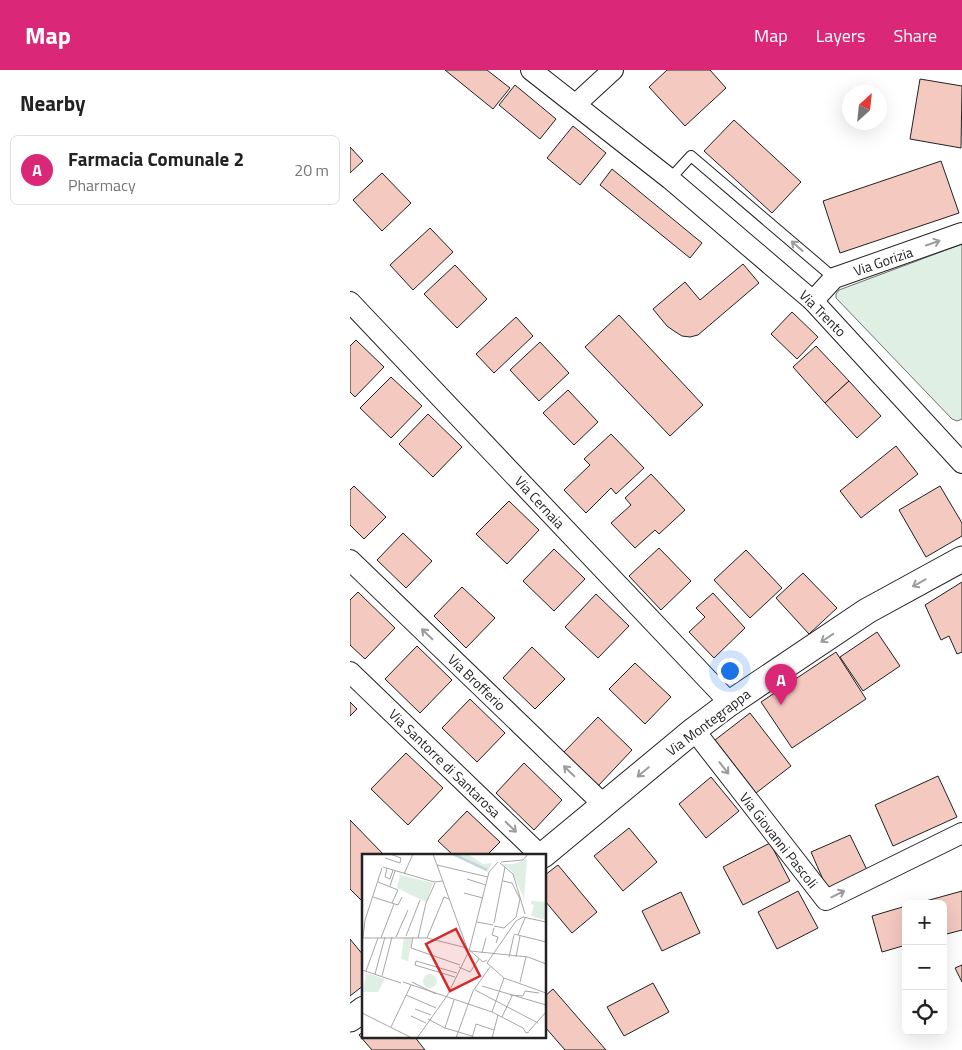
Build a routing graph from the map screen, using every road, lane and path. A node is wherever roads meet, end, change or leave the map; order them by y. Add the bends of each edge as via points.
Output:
1 (531, 70) edge
2 (613, 70) edge
3 (576, 104) junction
4 (670, 179) junction
5 (962, 233) edge
6 (834, 278) junction
7 (813, 301) junction
8 (350, 302) edge
9 (962, 463) edge
10 (962, 559) edge
11 (350, 560) edge
12 (350, 672) edge
13 (730, 703) junction
14 (694, 730) junction
15 (604, 805) junction
16 (962, 833) edge
17 (540, 854) edge
18 (542, 854) edge
19 (362, 1011) edge
20 (350, 1020) edge

1 - 3 street, Via Trento
2 - 3 street
3 - 4 street, Via Trento
6 -> 4 lane via 692,156
4 - 7 street, Via Trento
6 -> 5 street, Via Gorizia
6 - 7 street, Via Gorizia
7 - 9 street, Via Trento
8 - 13 street, Via Cernaia
10 -> 13 street, Via Montegrappa via 867,612
15 -> 11 street, Via Brofferio
12 -> 17 street, Via Santorre di Santarosa
13 - 14 street, Via Montegrappa
14 -> 15 street, Via Montegrappa
14 -> 16 street, Via Giovanni Pascoli via 826,900
15 - 18 street, Via Montegrappa
19 - 20 street

